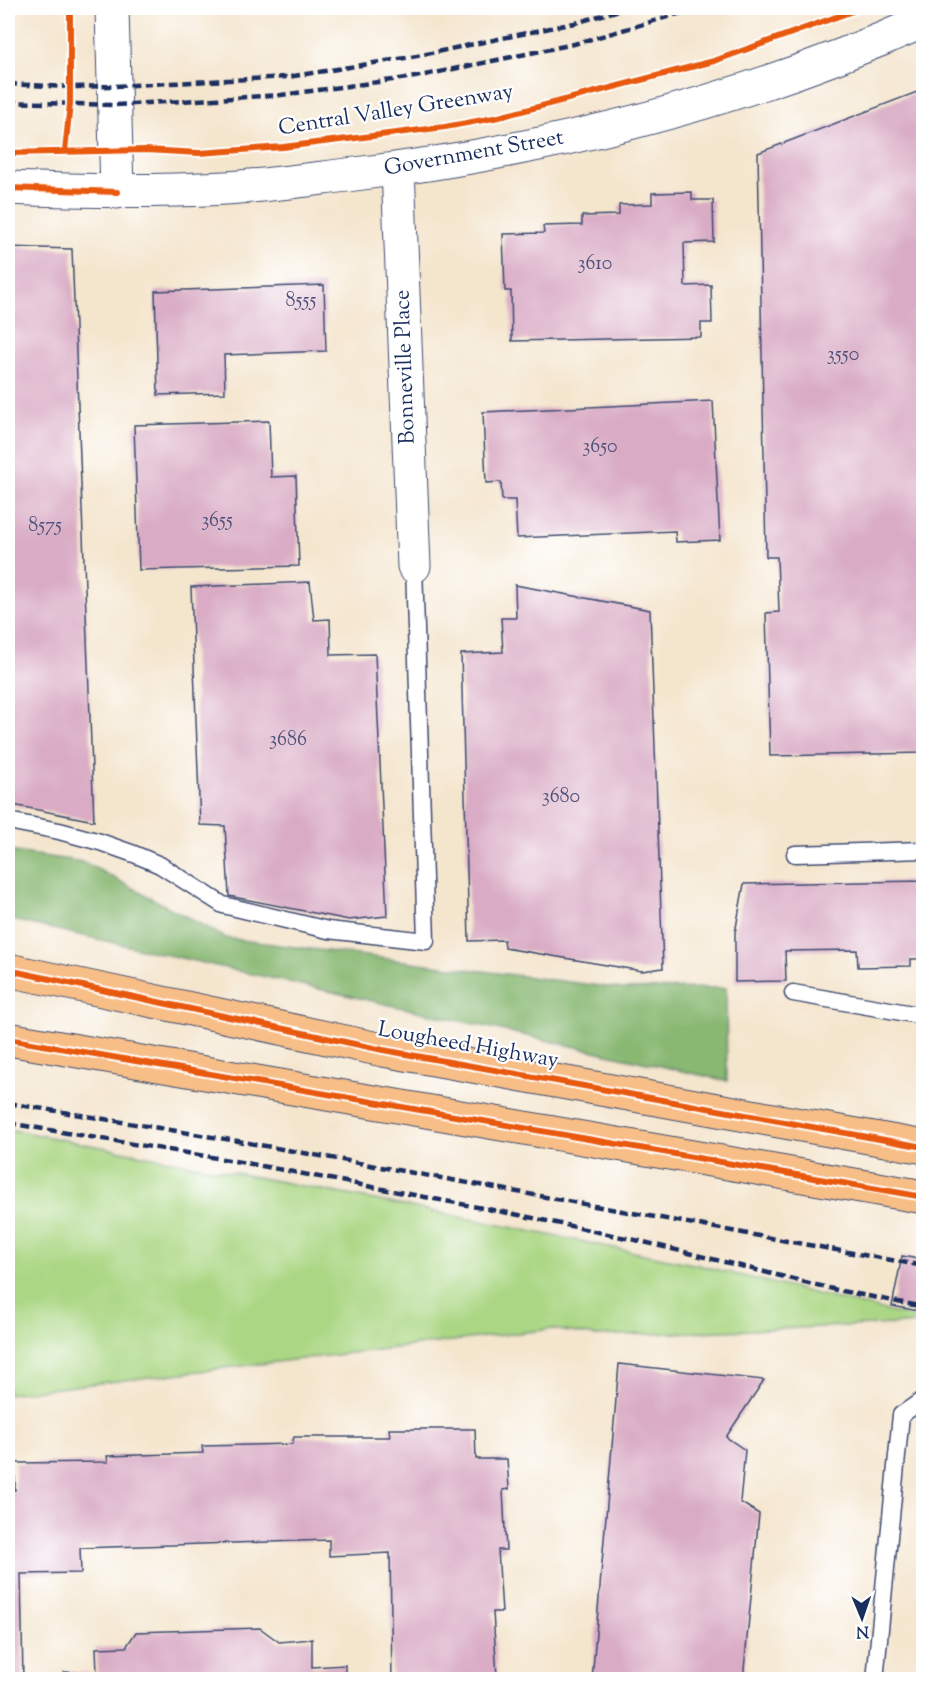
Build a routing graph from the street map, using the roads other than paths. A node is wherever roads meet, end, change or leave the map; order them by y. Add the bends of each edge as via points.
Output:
1 (112, 8) edge
2 (924, 21) edge
3 (398, 169) junction
4 (8, 188) edge
5 (117, 192) junction
6 (414, 566) joint
7 (8, 821) edge
8 (924, 850) edge
9 (795, 854) dead end
10 (8, 970) edge
11 (793, 993) dead end
12 (924, 1016) edge
13 (8, 1039) edge
14 (924, 1147) edge
15 (924, 1197) edge
16 (924, 1399) edge
17 (875, 1680) edge

1 - 5 street
2 - 3 street, Government Street via 728,95 561,139
3 - 5 street, Government Street via 227,188
3 - 6 street, Bonneville Place
4 - 5 street, Government Street
6 - 7 lane via 426,941 328,930 223,905 160,865 134,854 59,831
8 - 9 lane
10 - 14 main road, Lougheed Highway via 383,1050
11 - 12 lane
13 - 15 main road
16 - 17 lane via 901,1414

